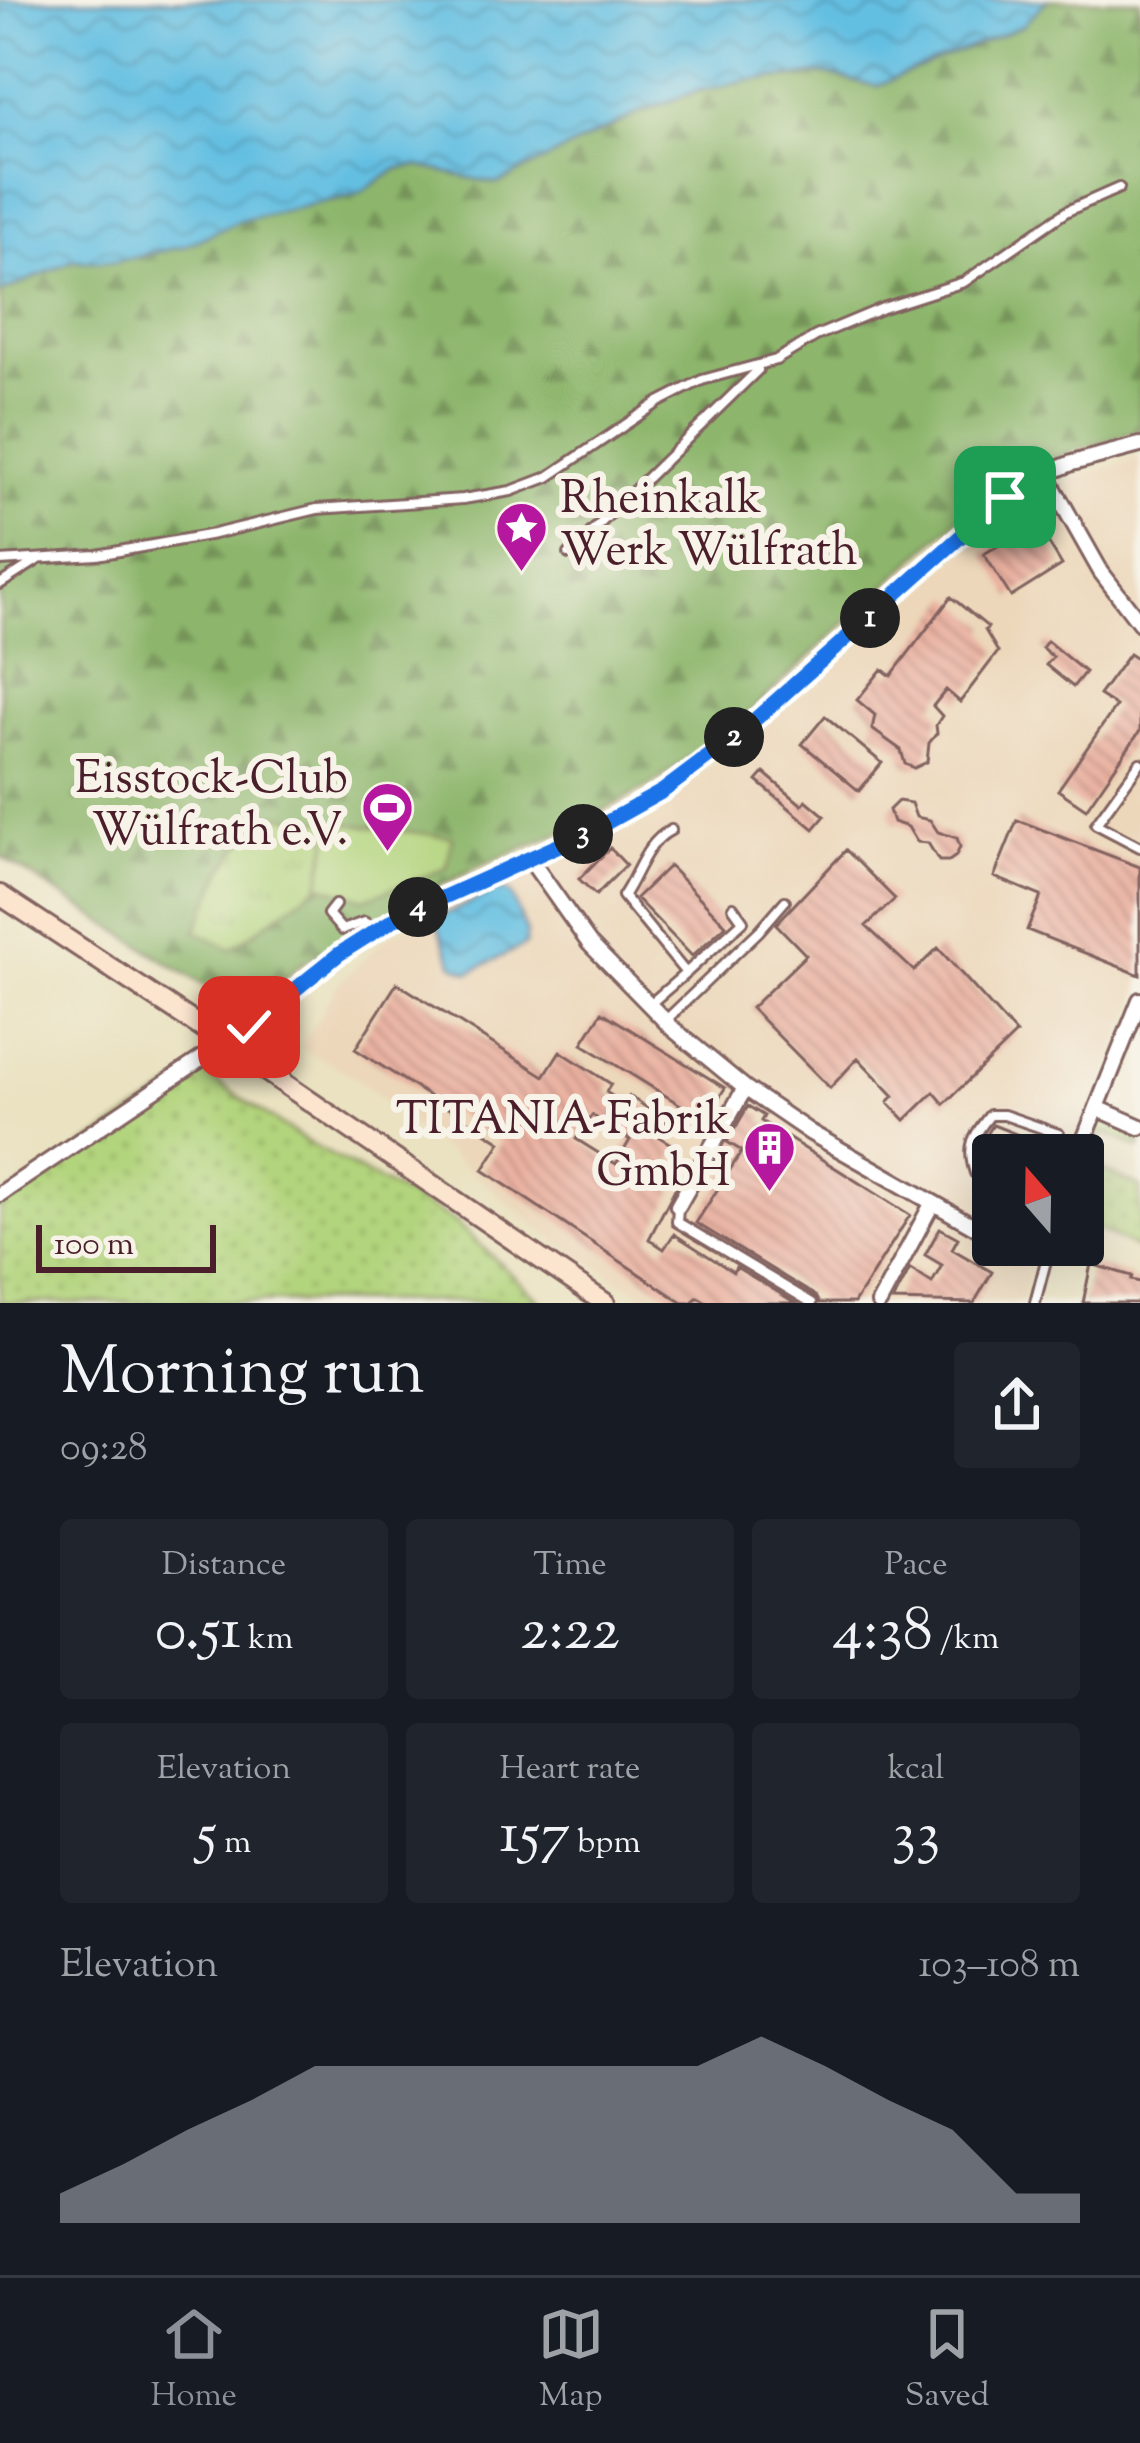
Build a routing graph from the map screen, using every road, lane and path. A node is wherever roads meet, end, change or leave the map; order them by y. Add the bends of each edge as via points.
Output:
1 (1119, 188) dead end
2 (763, 365) junction
3 (1140, 445) edge
4 (1045, 473) junction
5 (569, 554) dead end
6 (41, 558) junction
7 (0, 561) edge
8 (0, 584) edge
9 (1140, 623) edge
10 (1140, 763) edge
11 (671, 830) dead end
12 (1140, 847) edge
13 (529, 858) junction
14 (0, 895) edge
15 (785, 901) dead end
16 (335, 905) dead end
17 (733, 907) dead end
18 (377, 930) junction
19 (686, 973) junction
20 (1140, 1000) edge
21 (276, 1005) junction
22 (649, 1005) junction
23 (665, 1021) junction
24 (222, 1041) junction
25 (285, 1086) junction
26 (745, 1088) junction
27 (1097, 1108) junction
28 (1140, 1127) edge
29 (976, 1134) edge
30 (1056, 1134) edge
31 (1086, 1134) edge
32 (0, 1194) edge
33 (932, 1204) junction
34 (678, 1206) joint
35 (972, 1224) edge
36 (1044, 1266) edge
37 (605, 1303) edge
38 (812, 1303) edge
39 (879, 1303) edge
40 (1034, 1303) edge

1 - 2 lane via 1067,211 964,282 883,308
2 - 5 lane
2 - 6 lane via 702,380 548,477 511,491 317,509 97,555
3 - 4 street
4 - 9 street
4 - 13 street via 1005,497 702,763 630,812
6 - 7 lane
6 - 8 lane
10 - 12 lane via 1096,824
11 - 19 lane via 644,854 623,896
13 - 18 street
13 - 22 street via 589,943
14 - 24 main road
15 - 23 lane
16 - 18 lane via 328,914 342,930 364,922
17 - 19 lane via 743,920
18 - 21 street
19 - 22 lane
20 - 27 street
21 - 24 street
21 - 25 street
22 - 23 street
23 - 26 street
24 - 25 main road
24 - 32 street
25 - 37 main road
26 - 33 street
26 - 34 street
27 - 28 street
27 - 31 street
29 - 30 lane via 990,1115
33 - 35 street
33 - 39 street
34 - 38 lane via 677,1222
36 - 40 lane

